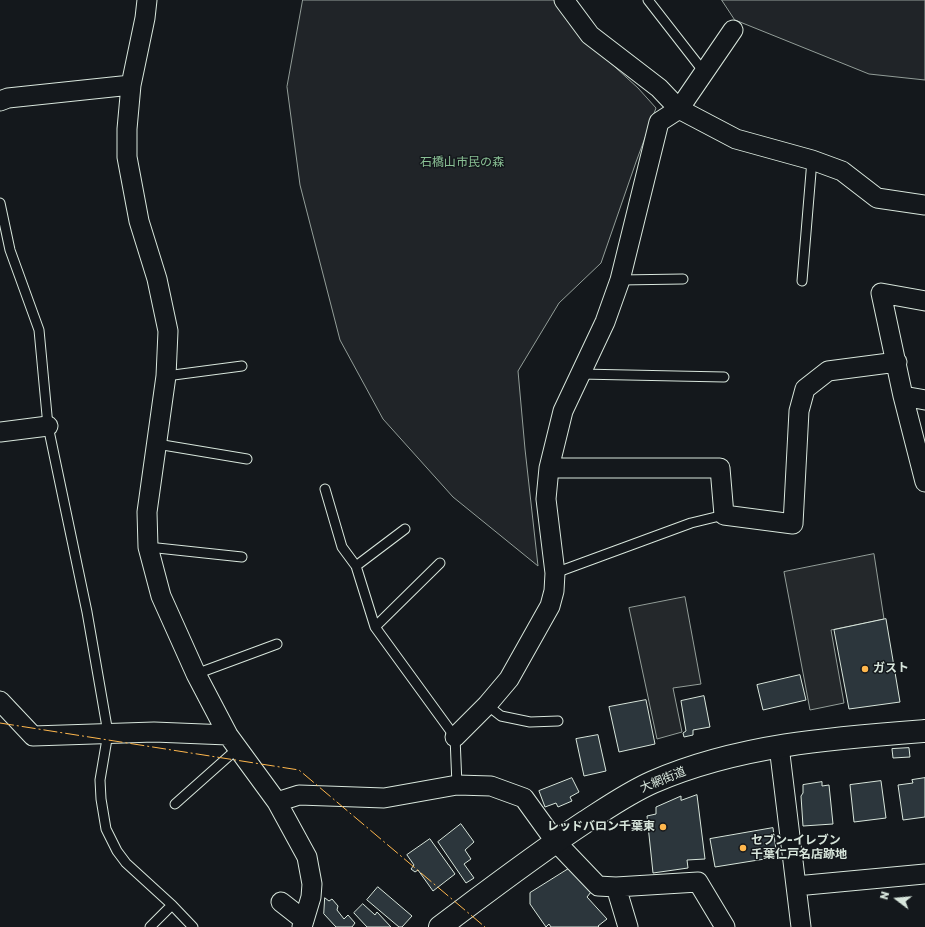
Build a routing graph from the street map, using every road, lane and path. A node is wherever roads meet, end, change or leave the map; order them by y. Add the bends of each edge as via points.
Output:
1 (147, 0) edge
2 (565, 0) edge
3 (648, 0) edge
4 (733, 30) dead end
5 (704, 72) junction
6 (131, 85) junction
7 (0, 101) edge
8 (679, 109) junction
9 (812, 160) junction
10 (0, 203) edge
11 (925, 205) edge
12 (683, 279) dead end
13 (620, 280) junction
14 (802, 281) dead end
15 (925, 301) edge
16 (897, 362) junction
17 (242, 366) dead end
18 (580, 374) junction
19 (166, 376) junction
20 (724, 377) dead end
21 (903, 396) junction
22 (925, 400) edge
23 (48, 426) junction
24 (0, 432) edge
25 (157, 444) junction
26 (247, 459) dead end
27 (549, 468) junction
28 (925, 482) edge
29 (325, 489) dead end
30 (724, 515) junction
31 (405, 529) dead end
32 (148, 547) junction
33 (242, 557) dead end
34 (440, 563) dead end
35 (356, 566) junction
36 (555, 573) junction
37 (375, 626) junction
38 (277, 644) dead end
39 (196, 674) junction
40 (0, 702) edge
41 (487, 704) junction
42 (558, 721) dead end
43 (925, 731) edge
44 (108, 733) junction
45 (455, 737) junction
46 (233, 741) junction
47 (779, 746) junction
48 (457, 785) junction
49 (278, 802) junction
50 (175, 804) dead end
51 (555, 841) junction
52 (925, 874) edge
53 (796, 886) junction
54 (616, 887) junction
55 (281, 902) dead end
56 (172, 905) junction
57 (303, 923) edge
58 (150, 927) edge
59 (193, 927) edge
60 (440, 927) edge
61 (628, 927) edge
62 (725, 927) edge
63 (801, 927) edge

1 - 6 street
2 - 8 street via 590,35 659,88
3 - 5 lane
4 - 5 street
5 - 8 street
6 - 7 street via 8,98
6 - 19 street via 127,157 139,221 157,279 168,331
8 - 9 street via 736,139
8 - 13 street via 659,122
9 - 11 street via 842,171 877,198
9 - 14 lane
10 - 23 lane via 10,250 38,330
12 - 13 lane
13 - 18 street via 605,322
15 - 16 street via 881,293
16 - 21 street
16 - 30 street via 828,371 804,389 799,411 793,524
17 - 19 lane
18 - 20 lane
18 - 27 street via 562,412
19 - 25 street
21 - 22 street
21 - 28 street
23 - 24 street
23 - 44 lane via 87,612
25 - 26 lane
25 - 32 street via 147,512
27 - 30 street via 720,468
27 - 36 street via 546,499
29 - 35 lane via 342,547
30 - 36 lane via 691,523
31 - 35 lane
32 - 33 lane
32 - 39 street via 161,596
34 - 37 lane
35 - 37 lane
36 - 41 street via 550,606 509,679
37 - 45 lane
38 - 39 lane
39 - 46 street
40 - 44 street via 33,736
41 - 42 lane via 501,716 530,722
41 - 45 street
43 - 47 main road, 大網街道 via 837,737
44 - 46 street via 154,732
44 - 56 lane via 100,780 106,829 126,863
45 - 48 lane
46 - 49 street
46 - 50 lane
47 - 51 main road, 大網街道 via 733,755 653,782 622,798
47 - 53 street
48 - 49 street via 384,798 299,795
48 - 51 street via 491,786 524,798
49 - 57 street via 307,857 312,884
51 - 54 street via 598,886
51 - 60 main road, 大網街道
52 - 53 street
53 - 63 street
54 - 61 street
54 - 62 street via 698,882
55 - 57 street
56 - 58 lane
56 - 59 lane

